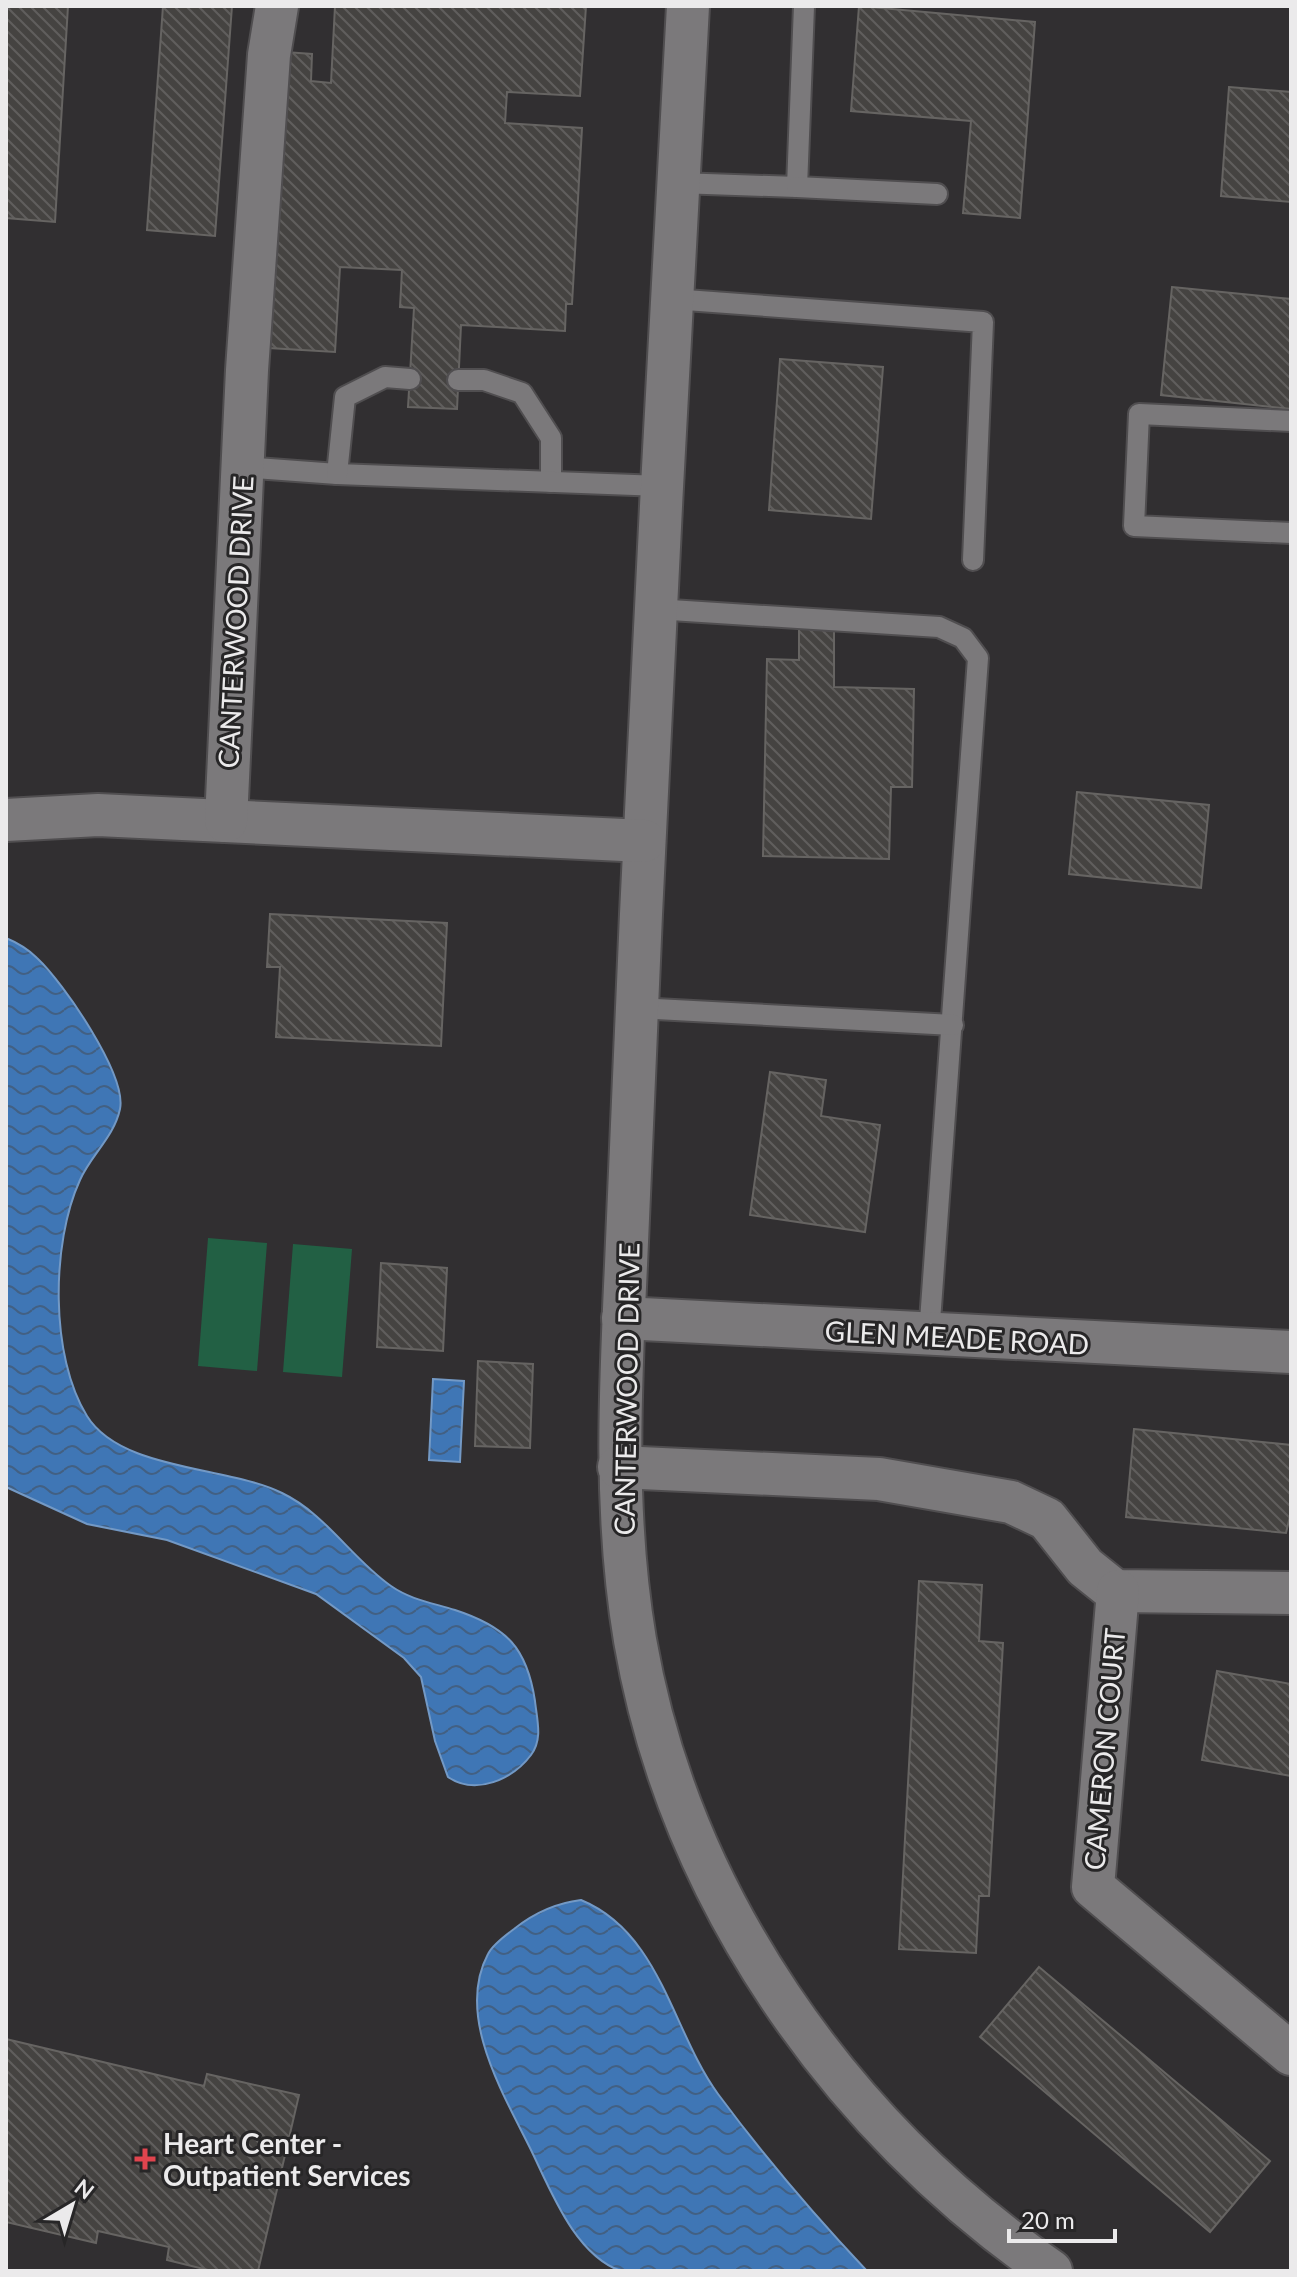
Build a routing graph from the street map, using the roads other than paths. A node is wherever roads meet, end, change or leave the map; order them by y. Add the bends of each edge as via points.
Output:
1 (277, 6) edge
2 (688, 6) edge
3 (804, 6) edge
4 (678, 183) junction
5 (797, 187) junction
6 (937, 194) dead end
7 (672, 299) junction
8 (410, 379) dead end
9 (458, 380) dead end
10 (1291, 421) edge
11 (242, 467) junction
12 (337, 474) junction
13 (551, 482) junction
14 (661, 486) junction
15 (1291, 533) edge
16 (973, 560) dead end
17 (655, 609) junction
18 (6, 820) edge
19 (226, 821) junction
20 (644, 841) junction
21 (637, 1008) junction
22 (953, 1025) junction
23 (623, 1318) junction
24 (929, 1335) junction
25 (1291, 1352) edge
26 (619, 1467) junction
27 (1118, 1591) junction
28 (1291, 1593) edge
29 (1291, 2054) edge
30 (1051, 2271) edge

1 - 11 street, CANTERWOOD DRIVE via 268,70
2 - 4 street, CANTERWOOD DRIVE
3 - 5 lane
4 - 5 lane
4 - 7 street, CANTERWOOD DRIVE
5 - 6 lane
7 - 14 street, CANTERWOOD DRIVE
7 - 16 lane via 983,322
8 - 12 lane via 385,377 345,397
9 - 13 lane via 484,380 522,393 551,438
10 - 15 lane via 1139,414 1134,526
11 - 12 lane
11 - 19 street, CANTERWOOD DRIVE
12 - 13 lane
13 - 14 lane
14 - 17 street, CANTERWOOD DRIVE
17 - 20 street, CANTERWOOD DRIVE
17 - 22 lane via 939,627 963,638 978,658
18 - 19 street via 98,815
19 - 20 street
20 - 21 street, CANTERWOOD DRIVE
21 - 22 lane
21 - 23 street, CANTERWOOD DRIVE
22 - 24 lane
23 - 24 street, GLEN MEADE ROAD
23 - 26 street, CANTERWOOD DRIVE
24 - 25 street, GLEN MEADE ROAD
26 - 27 street, CAMERON COURT via 879,1479 1011,1502 1047,1519 1085,1567
26 - 30 street, CANTERWOOD DRIVE via 635,1643 676,1793 723,1900 795,2020 867,2111 939,2185
27 - 28 street, CAMERON COURT
27 - 29 street, CAMERON COURT via 1093,1887

